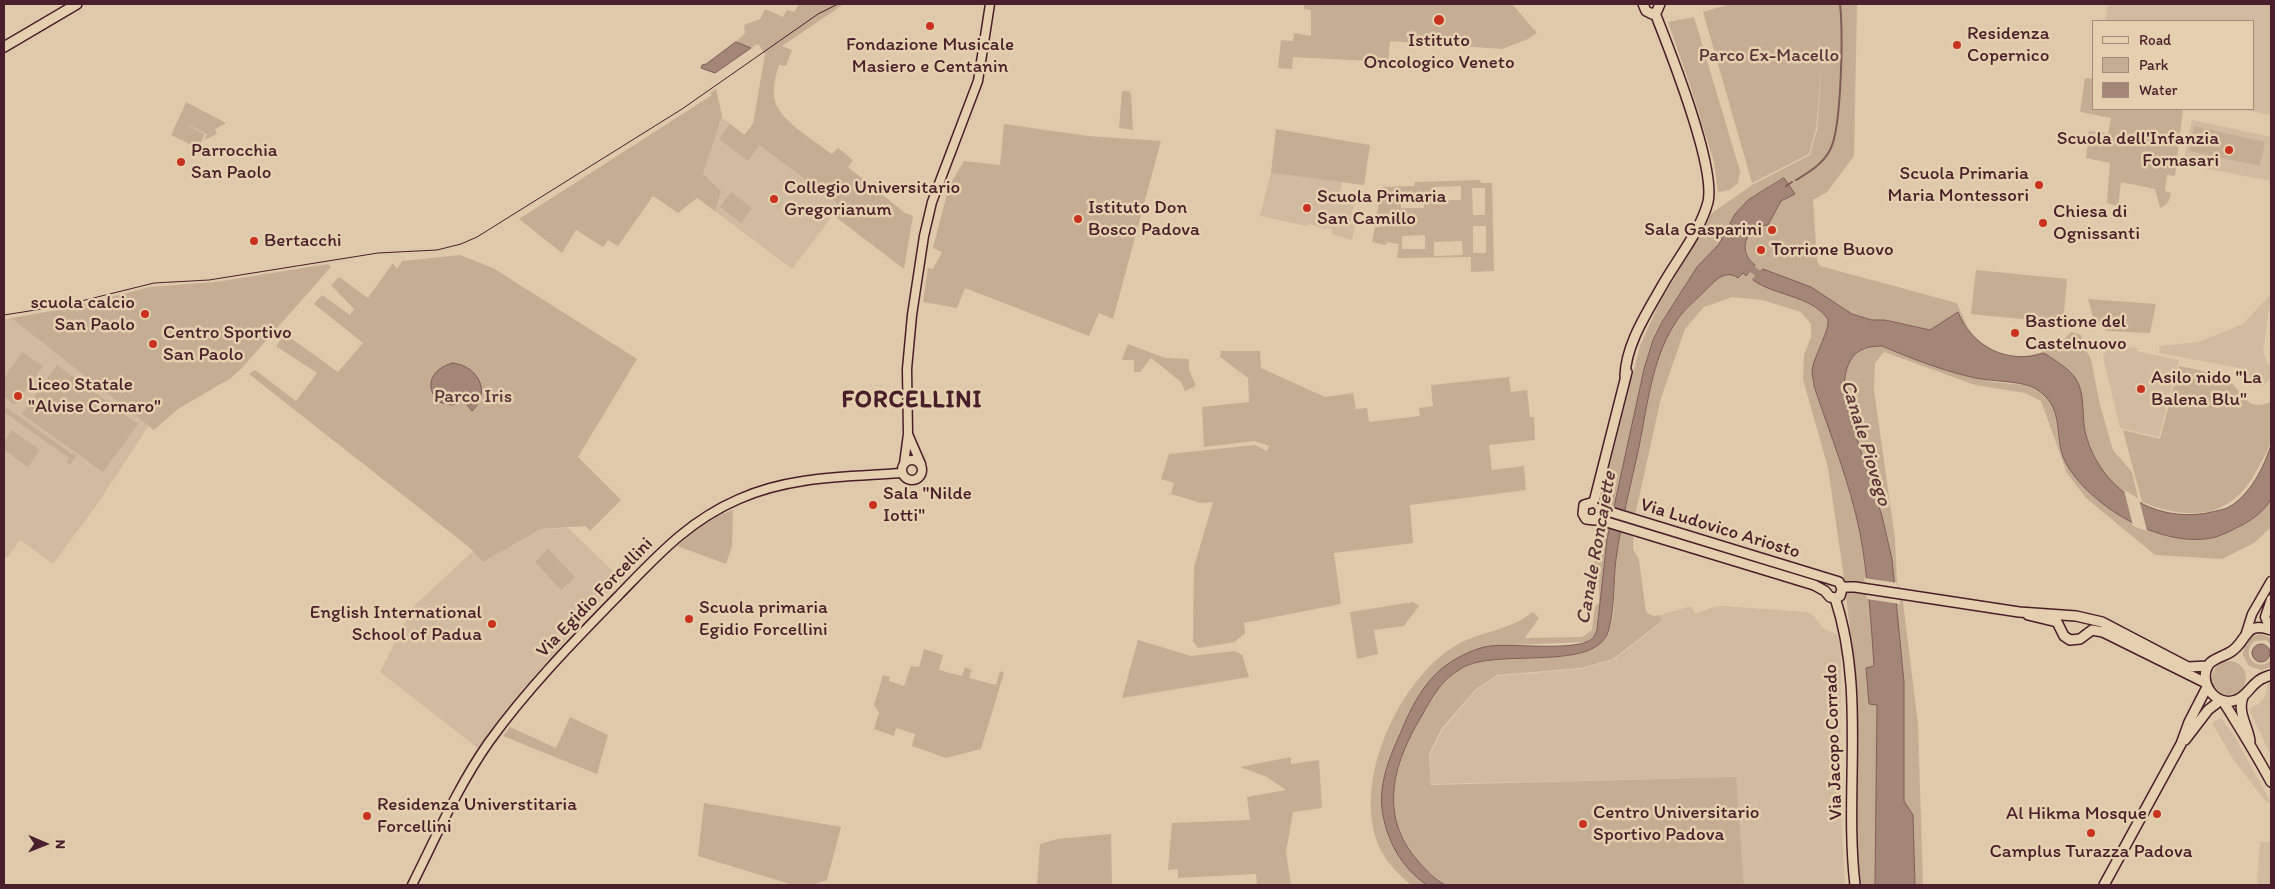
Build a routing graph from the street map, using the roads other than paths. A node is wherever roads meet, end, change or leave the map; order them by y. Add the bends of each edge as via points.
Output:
1 (77, 4) edge
2 (990, 4) edge
3 (1643, 4) edge
4 (1660, 4) edge
5 (1655, 13) junction
6 (4, 47) edge
7 (908, 434) junction
8 (921, 464) junction
9 (903, 468) junction
10 (1633, 524) junction
11 (1831, 581) junction
12 (2271, 581) edge
13 (1842, 587) junction
14 (1825, 591) junction
15 (1835, 598) junction
16 (2271, 599) edge
17 (2018, 612) junction
18 (2072, 616) junction
19 (2081, 618) junction
20 (2271, 630) edge
21 (2062, 631) junction
22 (2246, 633) junction
23 (2084, 636) junction
24 (2208, 666) junction
25 (2270, 676) edge
26 (2207, 685) junction
27 (2243, 697) junction
28 (2222, 700) junction
29 (2250, 741) junction
30 (2182, 744) junction
31 (2271, 782) edge
32 (412, 885) edge
33 (1855, 885) edge
34 (2104, 885) edge

1 - 6 main road
2 - 7 street via 978,81 932,202 924,236 907,369
3 - 5 main road via 1646,11
4 - 5 main road
5 - 10 main road, Via Ludovico Ariosto via 1697,132 1709,186 1701,219 1651,305 1630,351 1599,511
7 - 8 street
7 - 9 street
8 - 9 street via 910,460
8 - 9 street via 923,472 916,480 908,480
9 - 32 street, Via Egidio Forcellini via 857,477 824,477 787,484 738,499 687,527 566,651 500,728 470,772
10 - 11 main road, Via Ludovico Ariosto
10 - 14 main road, Via Ludovico Ariosto
11 - 13 main road via 1839,582
11 - 14 main road
12 - 22 street via 2256,606
13 - 15 main road via 1841,594
13 - 17 main road
14 - 15 main road
15 - 33 main road, Via Jacopo Corrado via 1850,676
16 - 20 street via 2265,617
17 - 18 main road
17 - 21 main road via 2057,622
18 - 19 main road
18 - 21 main road via 2064,620
19 - 23 main road via 2086,626
19 - 24 main road via 2108,625 2188,667
20 - 22 main road via 2259,628
21 - 23 main road via 2066,638 2073,640
22 - 24 main road via 2232,651
23 - 26 main road via 2092,630 2103,632
24 - 26 main road
25 - 27 main road via 2255,683
26 - 28 main road via 2210,693
26 - 30 main road via 2188,722
27 - 28 main road
27 - 29 main road via 2241,711
28 - 29 main road via 2241,733
28 - 30 main road via 2208,710
29 - 31 main road
30 - 34 main road

